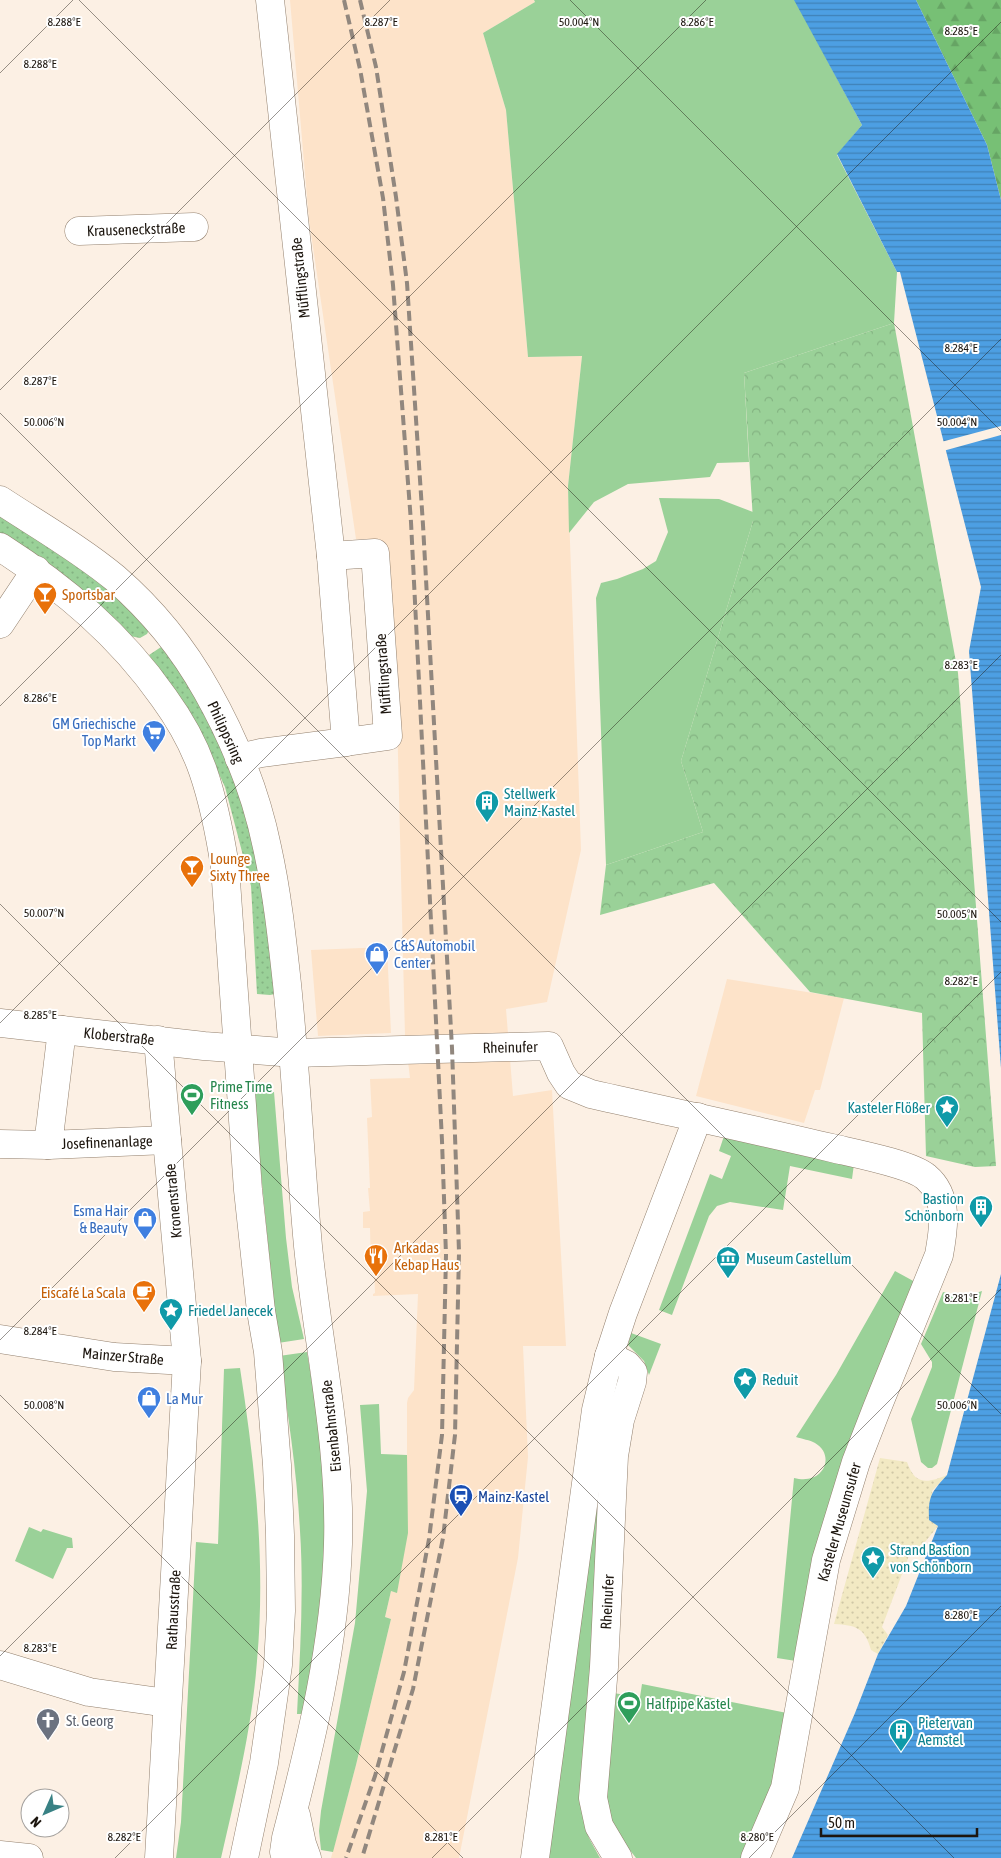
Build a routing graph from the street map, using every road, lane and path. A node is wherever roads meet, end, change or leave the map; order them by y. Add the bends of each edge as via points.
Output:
1 (270, 0) edge
2 (194, 227) dead end
3 (79, 231) dead end
4 (0, 500) edge
5 (0, 547) edge
6 (331, 556) junction
7 (36, 570) junction
8 (0, 624) edge
9 (161, 624) junction
10 (131, 654) junction
11 (346, 742) junction
12 (239, 758) junction
13 (0, 1023) edge
14 (62, 1030) junction
15 (158, 1040) junction
16 (238, 1050) junction
17 (294, 1053) junction
18 (698, 1117) junction
19 (167, 1140) junction
20 (0, 1144) edge
21 (48, 1144) junction
22 (939, 1194) joint
23 (0, 1339) edge
24 (609, 1356) junction
25 (187, 1361) junction
26 (0, 1665) edge
27 (167, 1703) junction
28 (264, 1763) junction
29 (296, 1796) junction
30 (0, 1855) edge
31 (29, 1858) edge
32 (159, 1858) edge
33 (244, 1858) edge
34 (260, 1858) edge
35 (286, 1858) edge
36 (307, 1858) edge
37 (535, 1858) edge
38 (618, 1858) edge
39 (755, 1858) edge

1 - 6 street, Müfflingstraße
2 - 3 street, Krauseneckstraße
4 - 9 street, Philippsring via 113,577
5 - 7 street
6 - 11 street, Müfflingstraße
6 - 11 street, Müfflingstraße via 375,554 388,736
7 - 8 street
7 - 10 street via 84,608
9 - 10 street via 156,639 146,650
9 - 12 street, Philippsring via 207,691
10 - 16 street via 164,697 190,740 217,818 225,867
11 - 12 street, Müfflingstraße
12 - 17 street, Philippsring via 267,846
13 - 14 street, Kloberstraße
14 - 15 street, Kloberstraße
14 - 21 street, Josefinenanlage
15 - 16 street, Kloberstraße
15 - 19 street, Kronenstraße
16 - 17 street, Kloberstraße
16 - 28 street via 253,1236 268,1352 280,1535 278,1666
17 - 18 street, Rheinufer via 549,1046 569,1085 591,1094
17 - 29 street, Eisenbahnstraße via 308,1247 337,1483 338,1544 326,1664
18 - 22 street, Rheinufer via 868,1156 914,1170 926,1177
18 - 24 street
19 - 21 street, Josefinenanlage
19 - 25 street, Kronenstraße
20 - 21 street, Josefinenanlage
22 - 39 street, Kasteler Museumsufer via 944,1209 939,1255 876,1408 826,1560 785,1788
23 - 25 street, Mainzer Straße via 114,1357
24 - 37 street via 596,1410
24 - 38 street, Rheinufer via 627,1365 632,1372 632,1382 620,1420 614,1456 604,1667 593,1798 599,1826
25 - 27 street, Rathausstraße
26 - 27 street via 89,1692
27 - 32 street, Rathausstraße
28 - 33 street
28 - 34 street via 266,1777
29 - 35 street, Eisenbahnstraße via 286,1838
29 - 36 street, Eisenbahnstraße via 298,1829
30 - 31 street

